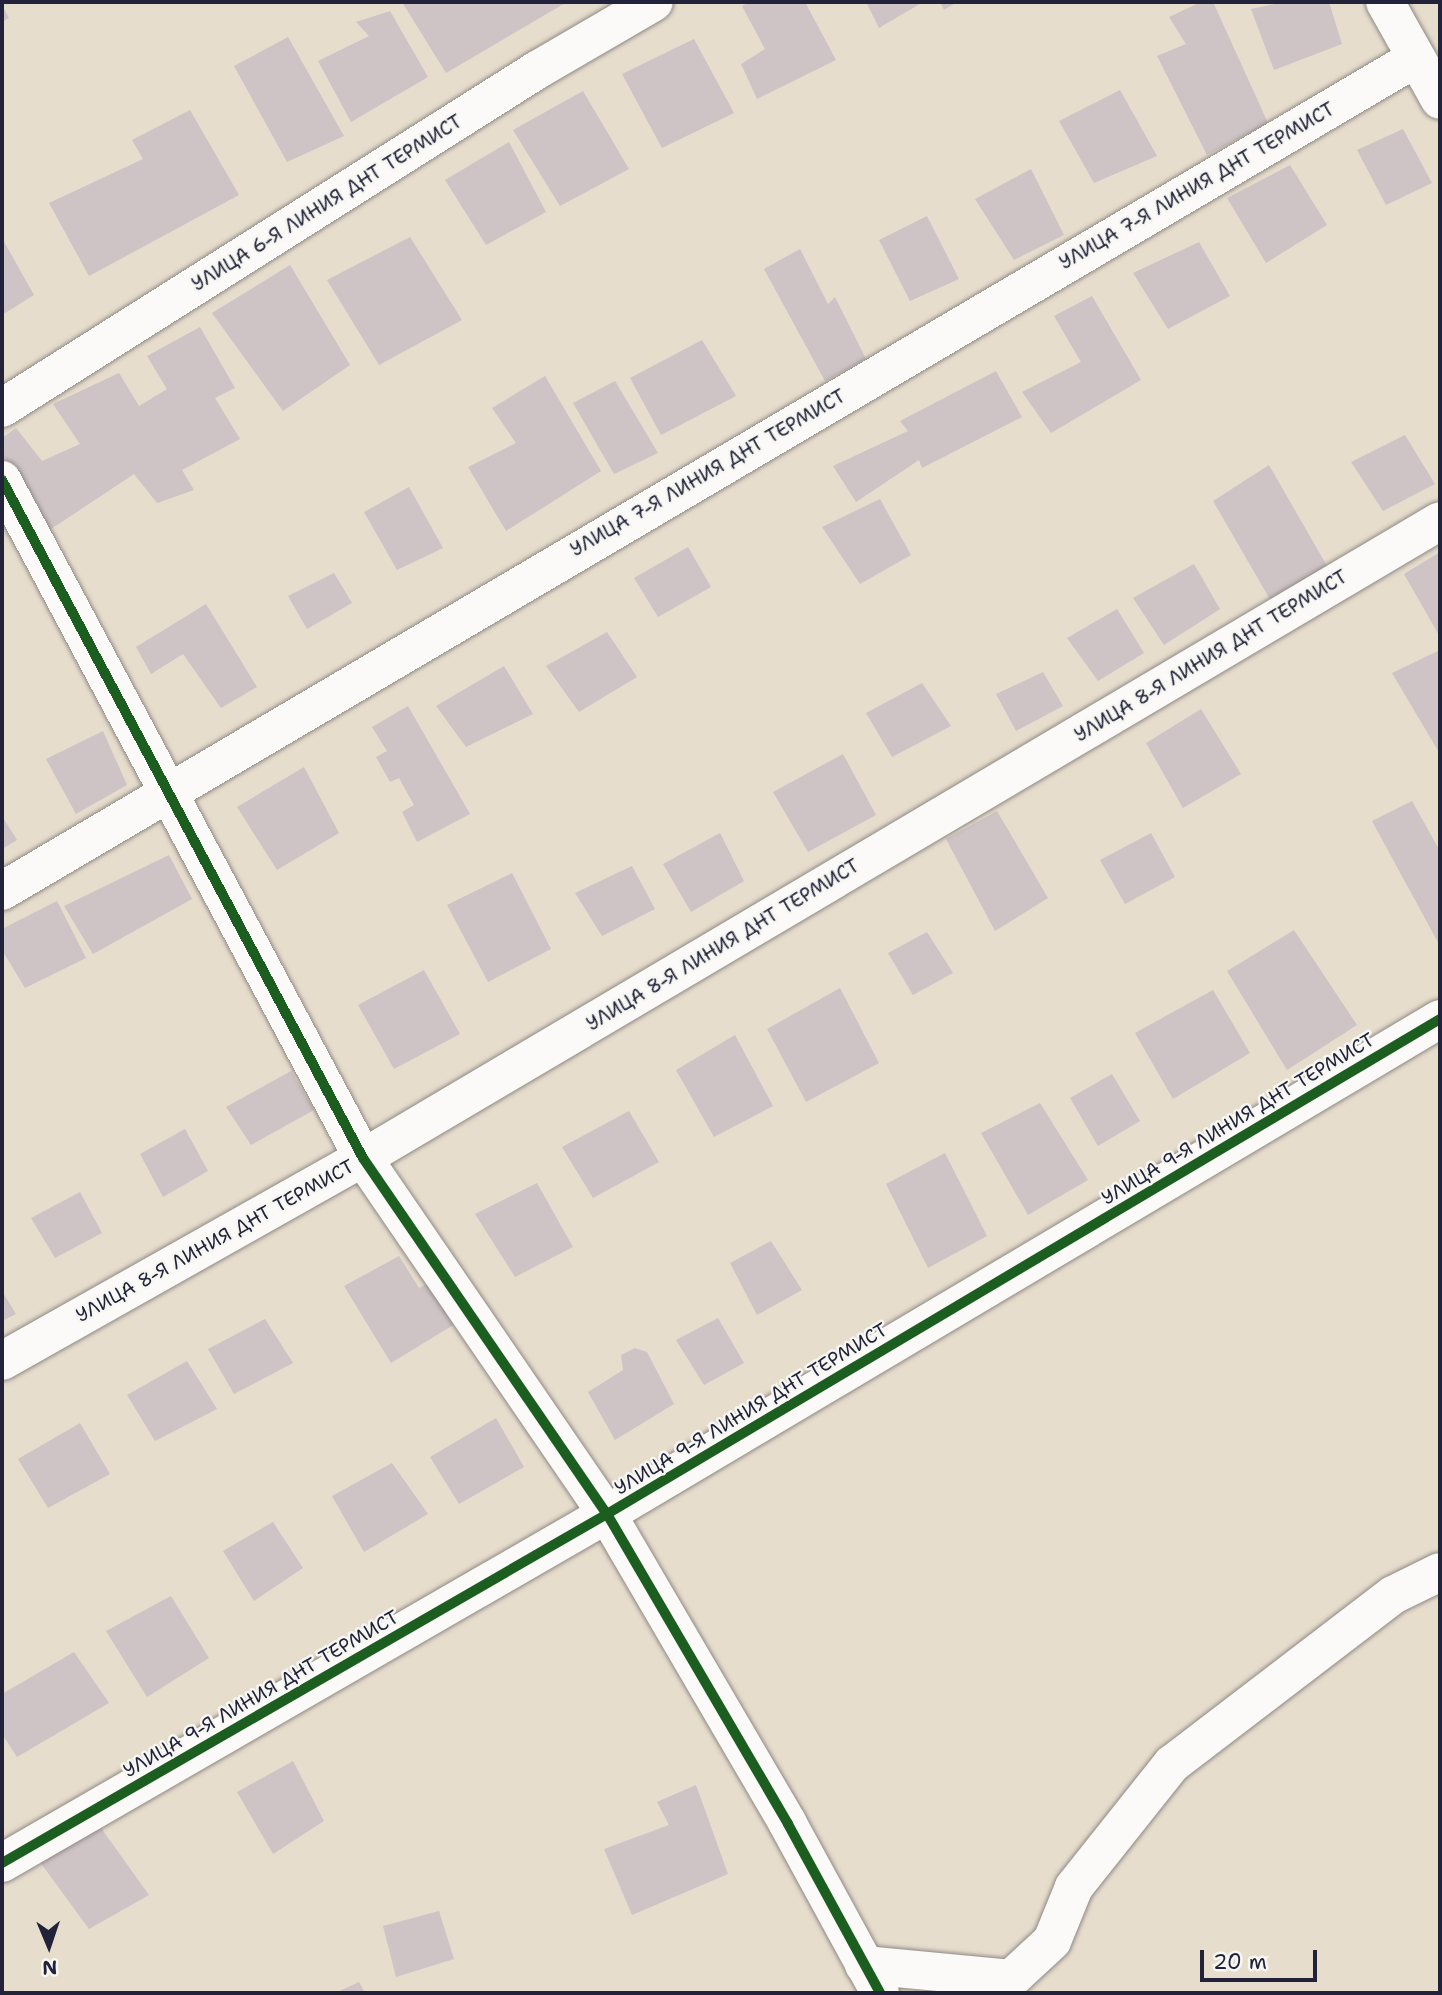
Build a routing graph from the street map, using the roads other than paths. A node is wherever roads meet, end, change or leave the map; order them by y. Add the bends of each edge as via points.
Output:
1 (654, 2) edge
2 (1385, 2) edge
3 (1416, 58) junction
4 (1440, 100) edge
5 (2, 408) edge
6 (2, 480) edge
7 (1440, 521) edge
8 (170, 790) junction
9 (2, 891) edge
10 (1440, 1019) edge
11 (363, 1158) junction
12 (2, 1361) edge
13 (607, 1514) junction
14 (1440, 1572) edge
15 (2, 1863) edge
16 (872, 1979) edge

1 - 5 street, УЛИЦА 6-Я ЛИНИЯ ДНТ ТЕРМИСТ via 537,70
2 - 3 street
3 - 4 street
3 - 8 street, УЛИЦА 7-Я ЛИНИЯ ДНТ ТЕРМИСТ
6 - 8 street
7 - 11 street, УЛИЦА 8-Я ЛИНИЯ ДНТ ТЕРМИСТ
8 - 9 street, УЛИЦА 7-Я ЛИНИЯ ДНТ ТЕРМИСТ
8 - 11 street
10 - 13 street, УЛИЦА 9-Я ЛИНИЯ ДНТ ТЕРМИСТ
11 - 12 street, УЛИЦА 8-Я ЛИНИЯ ДНТ ТЕРМИСТ
11 - 13 street
13 - 15 street, УЛИЦА 9-Я ЛИНИЯ ДНТ ТЕРМИСТ
13 - 16 street via 788,1824
14 - 16 street via 1393,1595 1172,1764 1074,1887 1052,1941 1011,1979

